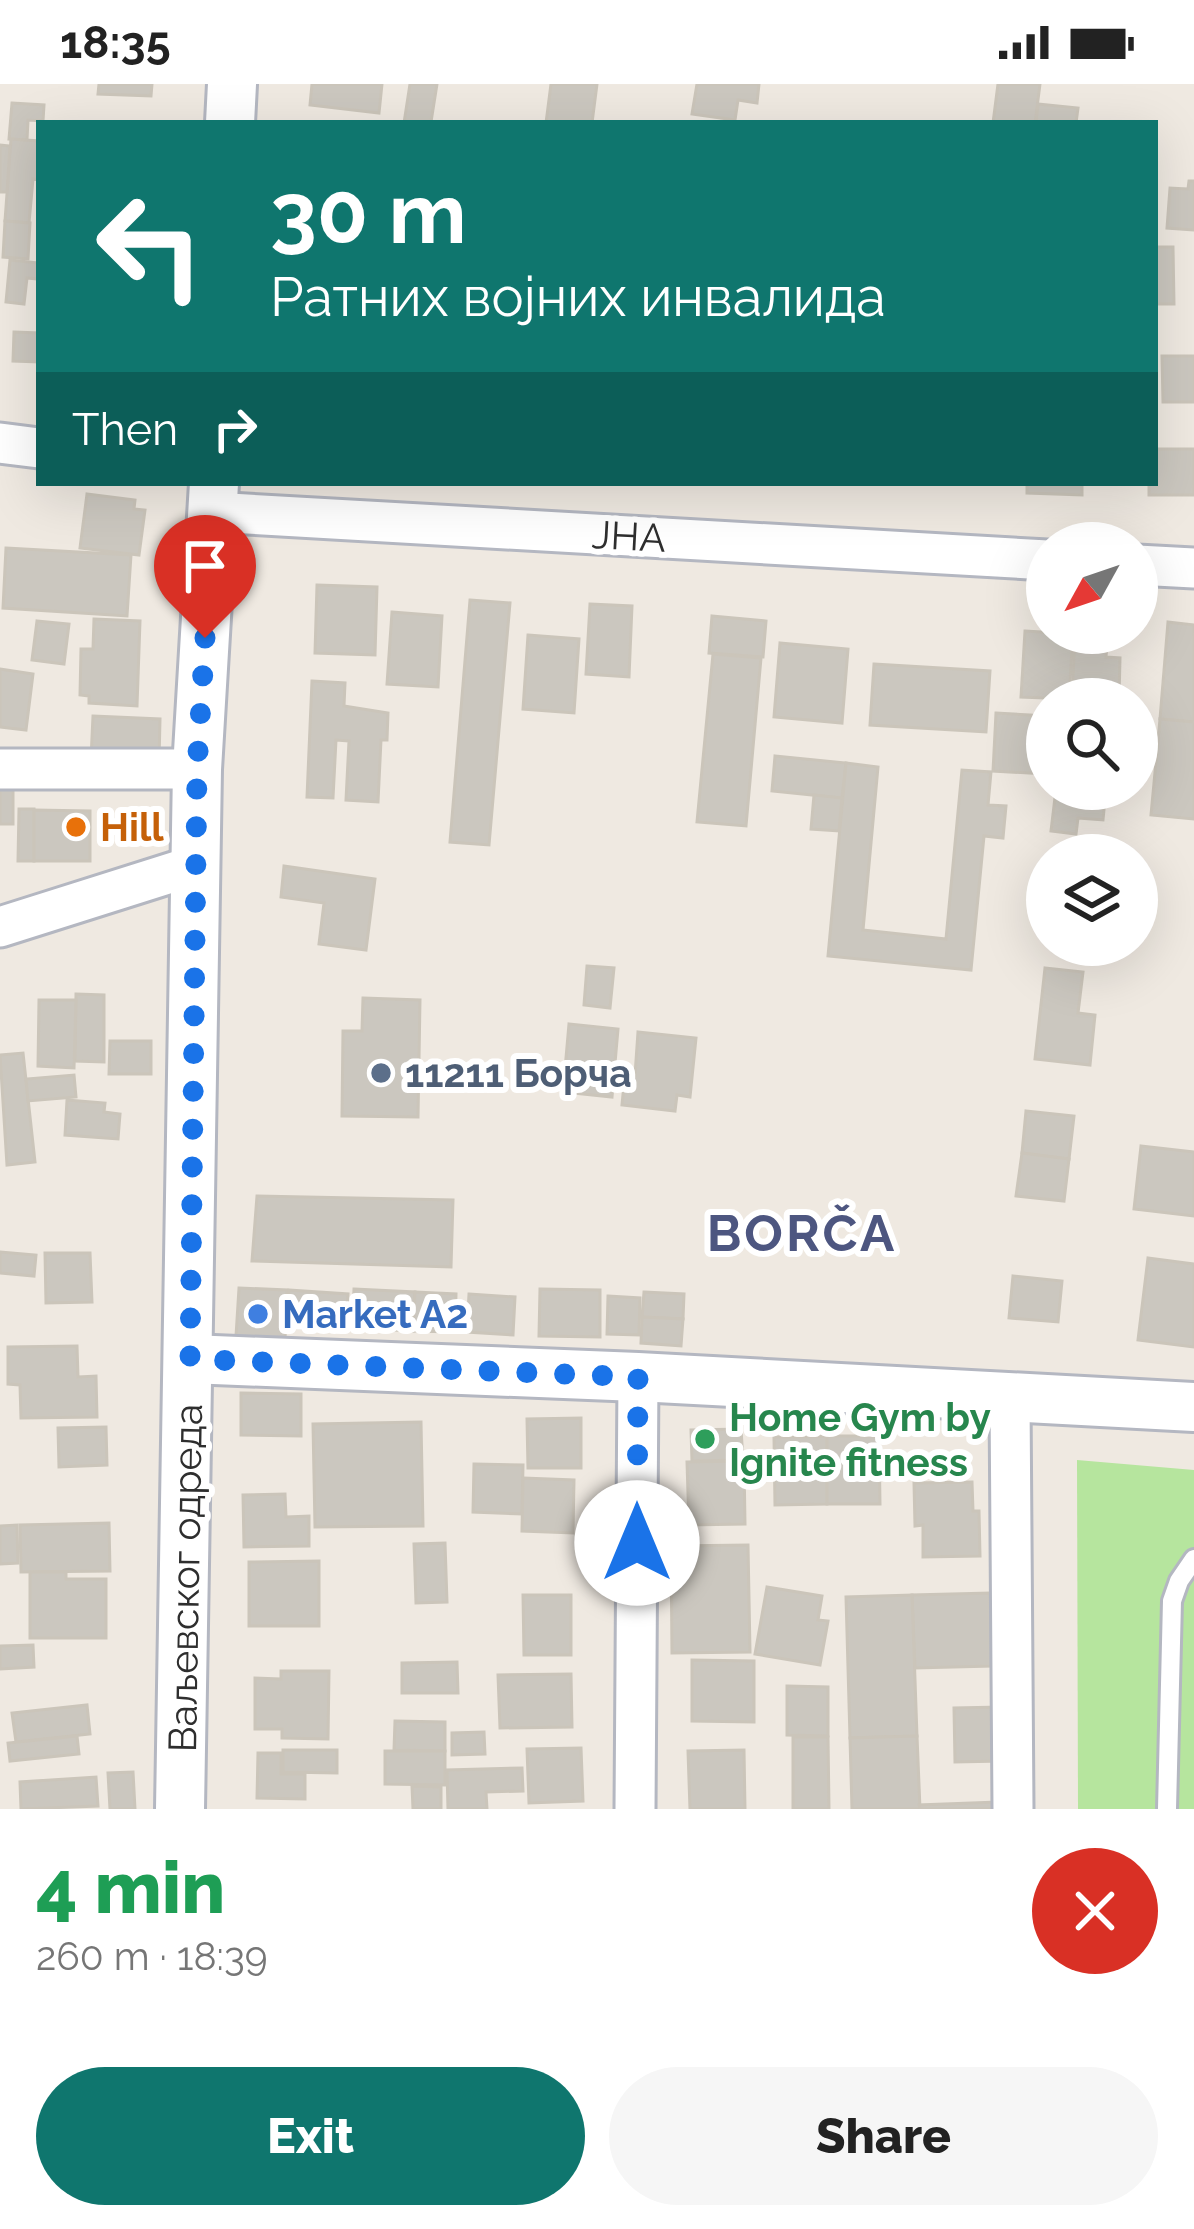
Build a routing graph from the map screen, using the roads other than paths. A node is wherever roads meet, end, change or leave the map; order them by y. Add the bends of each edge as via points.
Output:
1 (232, 84) edge
2 (230, 120) edge
3 (0, 443) edge
4 (36, 448) edge
5 (213, 498) edge
6 (1026, 558) edge
7 (1158, 566) edge
8 (1194, 568) edge
9 (0, 769) edge
10 (197, 769) junction
11 (196, 865) junction
12 (0, 927) edge
13 (190, 1359) junction
14 (638, 1377) junction
15 (1010, 1399) junction
16 (1194, 1407) edge
17 (1194, 1558) edge
18 (180, 1809) edge
19 (635, 1809) edge
20 (1013, 1809) edge
21 (1167, 1809) edge

1 - 2 street
3 - 4 street
5 - 6 street, ЈНА
5 - 10 street, Ваљевског одреда
7 - 8 street
9 - 10 street
10 - 11 street, Ваљевског одреда
11 - 12 street
11 - 13 street, Ваљевског одреда
13 - 14 street
13 - 18 street, Ваљевског одреда
14 - 15 street
14 - 19 street
15 - 16 street
15 - 20 street
17 - 21 lane via 1172,1601

